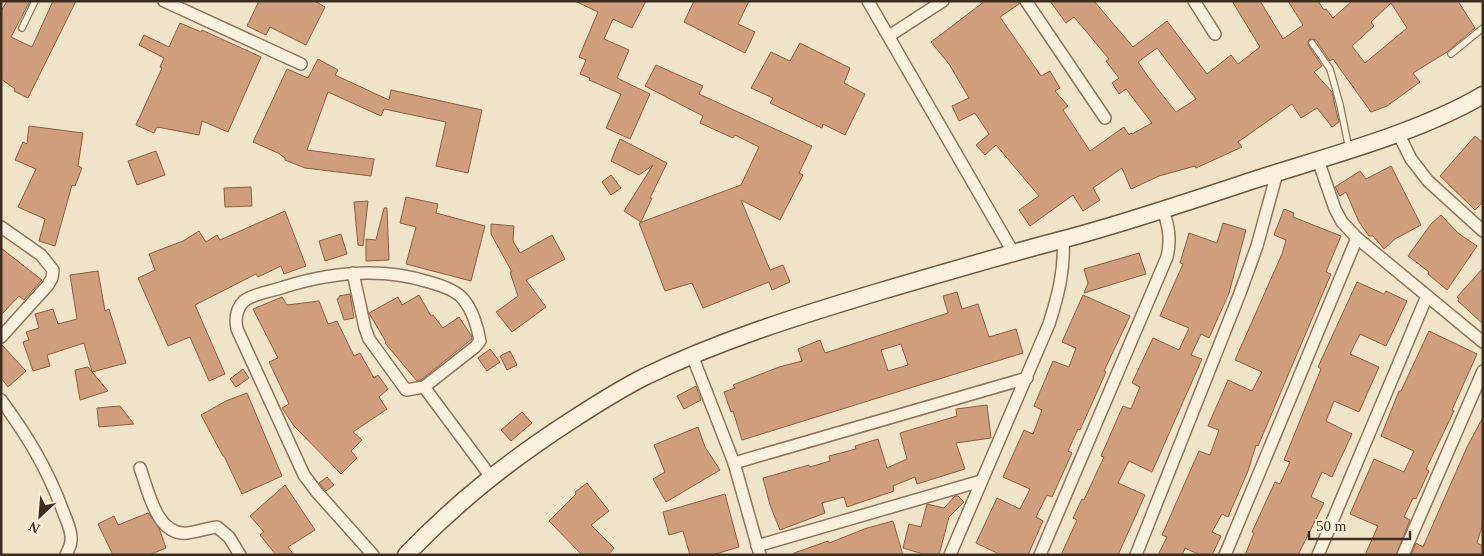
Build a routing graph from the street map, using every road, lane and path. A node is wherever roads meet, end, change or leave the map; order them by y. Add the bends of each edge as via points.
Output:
1 (35, 1) edge
2 (164, 1) edge
3 (868, 1) edge
4 (944, 1) edge
5 (1026, 1) edge
6 (1194, 1) edge
7 (22, 28) dead end
8 (1483, 28) edge
9 (1215, 34) dead end
10 (889, 36) junction
11 (1312, 43) dead end
12 (1451, 54) dead end
13 (302, 64) dead end
14 (1483, 95) edge
15 (1105, 118) dead end
16 (1398, 133) junction
17 (1349, 149) junction
18 (1318, 160) junction
19 (1277, 173) junction
20 (1163, 210) junction
21 (1, 227) edge
22 (1483, 231) edge
23 (1357, 238) junction
24 (1063, 240) junction
25 (1013, 252) junction
26 (353, 272) junction
27 (1427, 296) junction
28 (1, 337) edge
29 (1483, 342) edge
30 (692, 355) junction
31 (1483, 371) edge
32 (1027, 378) junction
33 (424, 387) junction
34 (1, 400) edge
35 (734, 463) junction
36 (140, 468) dead end
37 (491, 477) junction
38 (981, 482) junction
39 (758, 551) edge
40 (66, 555) edge
41 (240, 555) edge
42 (374, 555) edge
43 (406, 555) edge
44 (950, 555) edge
45 (1040, 555) edge
46 (1136, 555) edge
47 (1226, 555) edge
48 (1318, 555) edge
49 (1403, 555) edge

1 - 7 lane
2 - 13 street
3 - 10 street
4 - 10 street
5 - 15 street
6 - 9 street
8 - 12 lane
10 - 25 street
11 - 17 lane via 1330,69
14 - 16 street
16 - 17 street
16 - 22 street via 1428,182
17 - 18 street
18 - 19 street
18 - 23 street via 1335,209
19 - 20 street
19 - 46 street via 1240,293
20 - 24 street
20 - 45 street via 1170,243 1167,257
21 - 28 street via 42,255 53,270 48,285
23 - 27 street
23 - 47 street
24 - 25 street
24 - 32 street via 1059,295
25 - 30 street via 802,315
26 - 33 street via 369,339 406,390
26 - 33 street via 415,277 463,298 480,341
26 - 42 street via 312,278 248,298 238,311 236,323 304,475
27 - 29 street
27 - 48 street
30 - 35 street
30 - 37 street via 604,399
31 - 49 street
32 - 35 street
32 - 38 street
33 - 37 street
34 - 40 street via 46,468 70,529 71,540
35 - 39 street
36 - 41 street via 156,514 169,529 185,534 217,527 229,537
37 - 43 street
38 - 39 street
38 - 44 street

